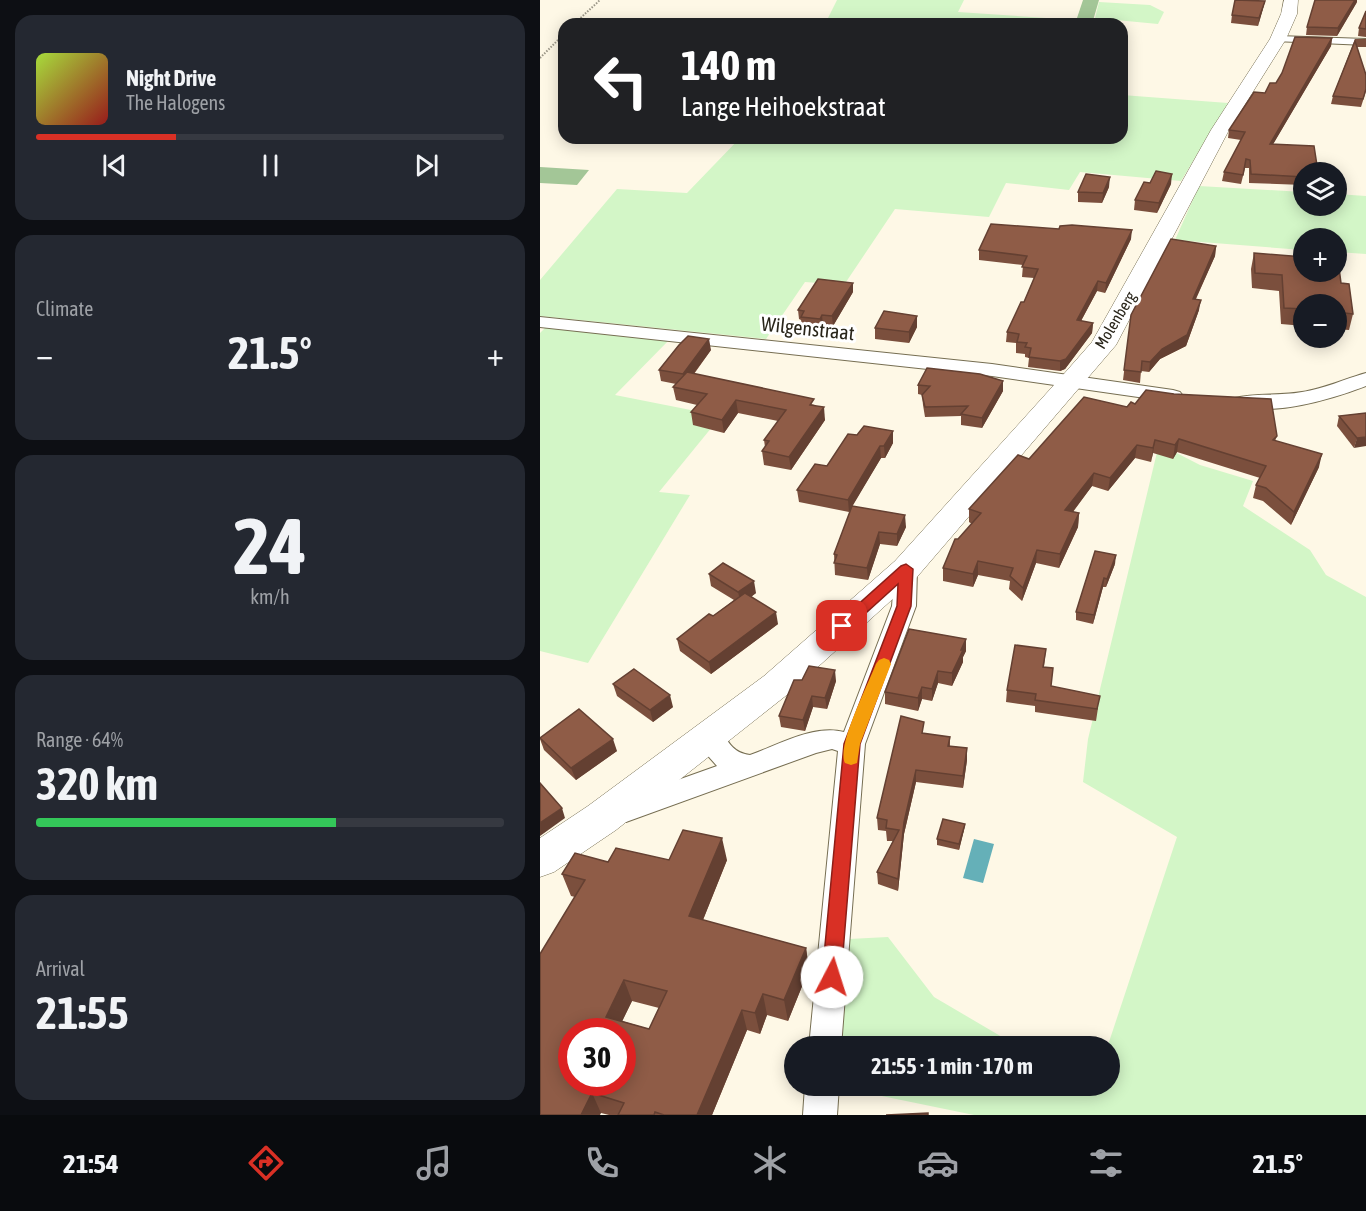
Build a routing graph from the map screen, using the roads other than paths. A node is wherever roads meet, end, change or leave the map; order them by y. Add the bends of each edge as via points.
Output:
1 (1291, 0) edge
2 (1278, 39) junction
3 (1366, 42) edge
4 (540, 322) edge
5 (1366, 380) edge
6 (1072, 381) junction
7 (1188, 398) edge
8 (1221, 402) edge
9 (906, 569) junction
10 (711, 735) junction
11 (852, 744) junction
12 (753, 766) junction
13 (602, 818) junction
14 (540, 860) edge
15 (826, 1036) edge
16 (821, 1096) edge
17 (820, 1115) edge

1 - 2 street, Molenberg
2 - 3 street
2 - 6 street, Molenberg via 1220,130 1103,345
4 - 6 street, Wilgenstraat
5 - 8 street via 1290,401
6 - 7 street, Wilgenstraat
6 - 9 street, Molenberg
9 - 10 street, Molenberg via 776,686
9 - 11 street via 904,606
10 - 12 street via 717,750 733,764
10 - 13 street, Molenberg
11 - 12 street via 832,740 814,743
11 - 15 street
12 - 13 street
13 - 14 street, Molenberg
16 - 17 street

